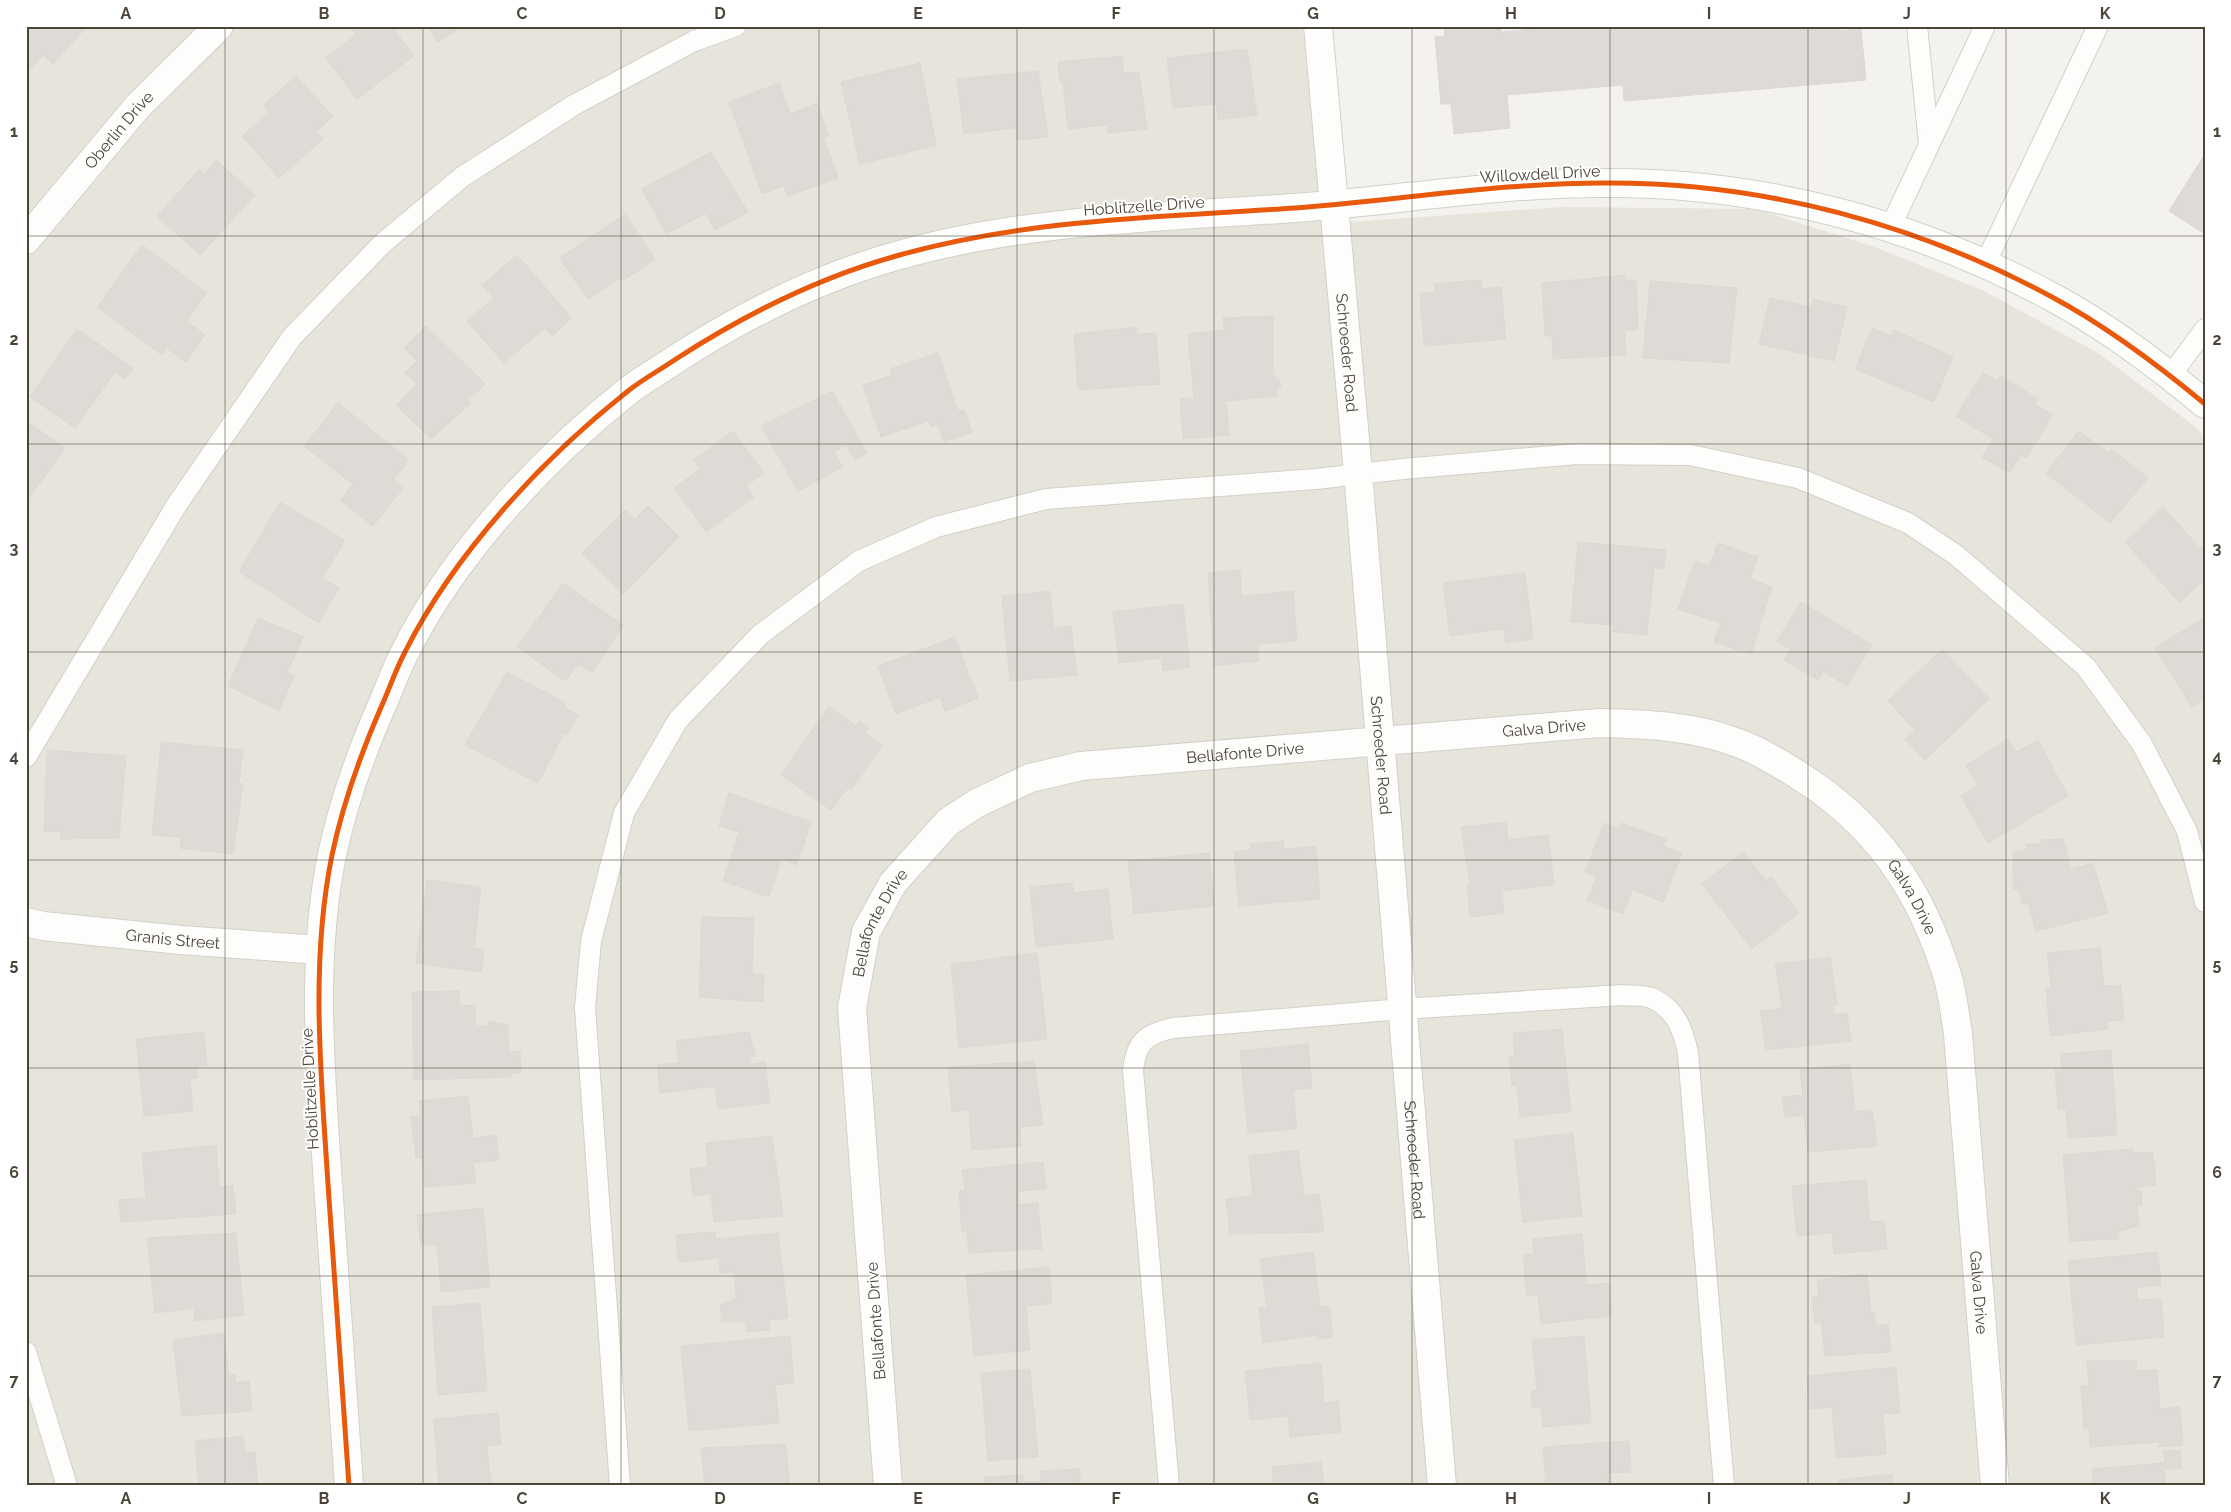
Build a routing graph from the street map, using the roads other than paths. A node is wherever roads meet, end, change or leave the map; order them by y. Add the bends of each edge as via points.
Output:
1 (219, 26) edge
2 (736, 26) edge
3 (1318, 26) edge
4 (1917, 26) edge
5 (1985, 26) edge
6 (2098, 26) edge
7 (1929, 144) junction
8 (1333, 204) junction
9 (1890, 228) junction
10 (26, 240) edge
11 (1985, 264) junction
12 (2205, 329) edge
13 (2171, 376) junction
14 (2205, 404) edge
15 (1358, 473) junction
16 (1380, 742) junction
17 (26, 757) edge
18 (2205, 902) edge
19 (26, 922) edge
20 (320, 950) junction
21 (1402, 1009) junction
22 (26, 1352) edge
23 (67, 1486) edge
24 (349, 1486) edge
25 (620, 1486) edge
26 (888, 1486) edge
27 (1169, 1486) edge
28 (1442, 1486) edge
29 (1724, 1486) edge
30 (1994, 1486) edge

1 - 10 street, Oberlin Drive via 138,106
2 - 17 lane via 694,41 574,105 462,177 383,243 292,336 176,506
3 - 8 street, Schroeder Road
4 - 7 lane
5 - 7 lane
6 - 11 lane
7 - 9 lane
8 - 9 street, Willowdell Drive via 1489,188 1611,183 1712,188 1811,205
8 - 15 street, Schroeder Road
8 - 20 street, Hoblitzelle Drive via 1078,223 984,236 897,255 832,277 765,306 632,388 572,439 507,506 453,572 406,650 359,758 332,854
9 - 11 street, Willowdell Drive
11 - 13 street, Willowdell Drive via 2056,299
12 - 13 lane
13 - 14 street, Willowdell Drive
15 - 16 street, Schroeder Road
15 - 18 lane via 1577,454 1690,455 1798,478 1908,523 1956,555 2086,668 2142,744 2174,805 2187,831
15 - 25 lane via 1046,499 936,527 859,561 761,634 678,720 624,814 591,941 585,1008
16 - 21 street, Schroeder Road
16 - 26 street, Bellafonte Drive via 1081,766 1030,778 976,803 948,822 893,883 866,932 852,1008
16 - 30 street, Galva Drive via 1600,722 1650,724 1704,733 1738,743 1805,779 1845,808 1875,838 1914,894 1948,979 1958,1034
19 - 20 street, Granis Street via 181,940
20 - 24 street, Hoblitzelle Drive via 319,1050
21 - 27 lane via 1173,1028 1156,1032 1143,1040 1135,1054 1133,1070
21 - 28 street, Schroeder Road
21 - 29 lane via 1623,995 1653,998 1673,1014 1683,1032 1688,1053
22 - 23 lane

